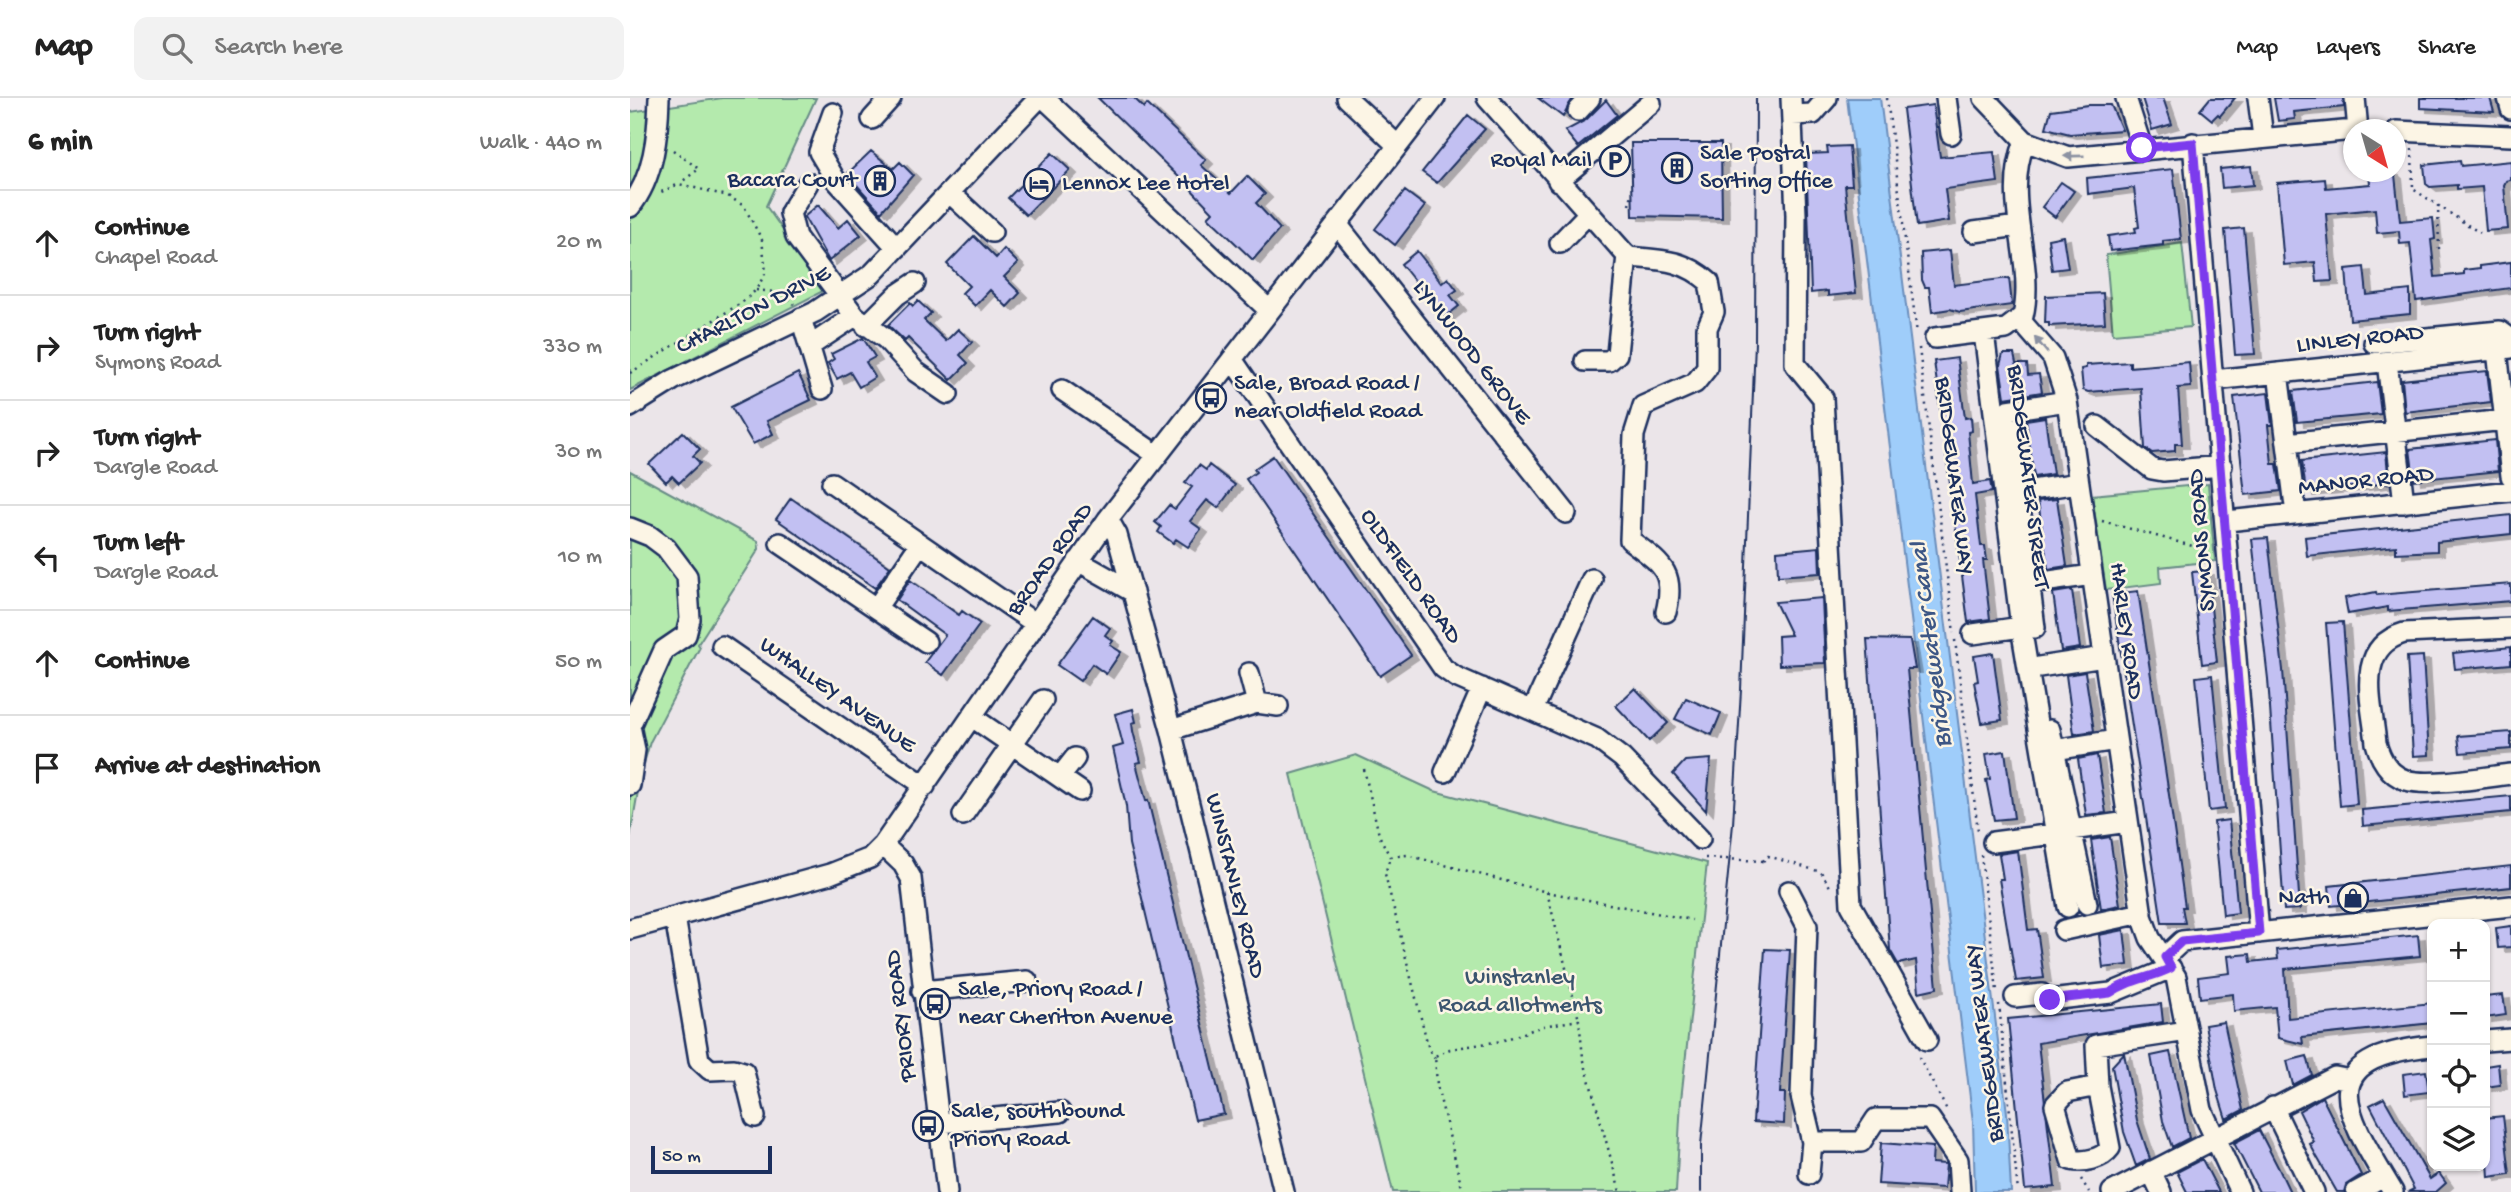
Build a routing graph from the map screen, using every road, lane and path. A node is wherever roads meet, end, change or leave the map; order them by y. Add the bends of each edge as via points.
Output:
1 (891, 98) edge
2 (1042, 98) edge
3 (1347, 98) edge
4 (1435, 98) edge
5 (1487, 98) edge
6 (1827, 98) edge
7 (1887, 98) edge
8 (1946, 98) edge
9 (1984, 98) edge
10 (2126, 98) edge
11 (2258, 98) edge
12 (2355, 98) edge
13 (2508, 98) edge
14 (659, 103) edge
15 (1651, 103) dead end
16 (1791, 106) edge
17 (2511, 109) edge
18 (833, 113) dead end
19 (872, 119) dead end
20 (2356, 119) edge
21 (2343, 131) edge
22 (2406, 131) edge
23 (1951, 134) dead end
24 (2511, 136) edge
25 (2263, 137) junction
26 (2025, 141) junction
27 (2193, 143) junction
28 (2406, 144) edge
29 (670, 145) dead end
30 (1397, 145) junction
31 (2142, 148) junction
32 (1559, 181) junction
33 (808, 183) dead end
34 (679, 184) junction
35 (951, 194) junction
36 (1632, 194) dead end
37 (1629, 205) dead end
38 (2438, 205) junction
39 (631, 207) edge
40 (1588, 214) junction
41 (1337, 224) junction
42 (2018, 226) junction
43 (992, 232) dead end
44 (1974, 232) dead end
45 (2480, 233) dead end
46 (1560, 243) dead end
47 (897, 248) junction
48 (2439, 252) dead end
49 (1627, 255) junction
50 (915, 282) dead end
51 (756, 290) junction
52 (841, 296) junction
53 (1269, 310) junction
54 (797, 311) junction
55 (2020, 320) junction
56 (861, 321) junction
57 (1984, 334) junction
58 (1935, 338) dead end
59 (2374, 343) dead end
60 (810, 346) junction
61 (2506, 346) edge
62 (1232, 359) junction
63 (1585, 361) dead end
64 (2387, 362) junction
65 (630, 373) edge
66 (2278, 373) junction
67 (2214, 380) junction
68 (822, 389) dead end
69 (1062, 390) dead end
70 (948, 394) dead end
71 (2067, 401) junction
72 (630, 407) edge
73 (2505, 421) junction
74 (2097, 426) dead end
75 (2395, 432) junction
76 (2287, 443) junction
77 (1157, 455) junction
78 (2222, 466) junction
79 (2511, 476) edge
80 (832, 483) dead end
81 (2079, 483) junction
82 (2511, 491) edge
83 (2018, 492) junction
84 (2404, 503) junction
85 (1566, 513) dead end
86 (2296, 514) junction
87 (1108, 519) junction
88 (2227, 521) junction
89 (2084, 523) junction
90 (630, 527) edge
91 (780, 543) dead end
92 (920, 544) junction
93 (2229, 544) junction
94 (1078, 561) junction
95 (2092, 575) junction
96 (1592, 579) dead end
97 (2029, 584) junction
98 (1133, 592) junction
99 (877, 607) junction
100 (1667, 612) dead end
101 (1036, 624) junction
102 (2021, 627) junction
103 (2511, 628) edge
104 (1973, 634) dead end
105 (926, 642) dead end
106 (722, 646) dead end
107 (2104, 657) junction
108 (2039, 667) junction
109 (1249, 673) dead end
110 (1482, 688) junction
111 (1043, 700) dead end
112 (1257, 703) junction
113 (1278, 706) dead end
114 (1533, 710) junction
115 (972, 717) junction
116 (1171, 730) junction
117 (2116, 740) junction
118 (1013, 746) junction
119 (2054, 750) junction
120 (1075, 758) dead end
121 (1364, 769) dead end
122 (1445, 772) dead end
123 (2511, 774) edge
124 (1060, 777) junction
125 (630, 785) edge
126 (925, 786) junction
127 (1080, 791) dead end
128 (963, 815) dead end
129 (2128, 822) junction
130 (2062, 832) junction
131 (1984, 844) junction
132 (883, 845) junction
133 (1702, 848) joint
134 (1390, 857) junction
135 (1801, 865) dead end
136 (1789, 891) dead end
137 (1547, 892) junction
138 (2077, 906) dead end
139 (2511, 906) edge
140 (2142, 913) junction
141 (675, 917) junction
142 (1692, 920) dead end
143 (630, 929) edge
144 (2064, 930) dead end
145 (2259, 933) junction
146 (2168, 962) junction
147 (1027, 981) dead end
148 (922, 991) junction
149 (2015, 997) dead end
150 (1578, 1020) junction
151 (2187, 1031) junction
152 (2511, 1039) edge
153 (1927, 1040) dead end
154 (2490, 1041) edge
155 (2427, 1047) edge
156 (1435, 1058) junction
157 (2350, 1080) junction
158 (2098, 1086) dead end
159 (2273, 1107) junction
160 (1060, 1112) dead end
161 (755, 1117) dead end
162 (940, 1123) junction
163 (2214, 1141) junction
164 (1812, 1142) junction
165 (2151, 1171) junction
166 (1809, 1174) dead end
167 (2388, 1185) edge
168 (947, 1192) edge
169 (1284, 1192) edge
170 (1463, 1192) edge
171 (1620, 1192) edge
172 (1959, 1192) edge
173 (2018, 1192) edge
174 (2112, 1192) edge
175 (2161, 1192) edge
176 (2240, 1192) edge
177 (2314, 1192) edge
178 (2356, 1192) edge

1 - 19 street
2 - 35 street, CHARLTON DRIVE
2 - 53 street
3 - 30 street
4 - 30 street, BROAD ROAD
5 - 32 street
6 - 16 street via 1813,114
7 - 131 path, BRIDGEWATER WAY
8 - 23 street
9 - 26 street
10 - 31 street
11 - 25 street
12 - 20 street
13 - 17 street
14 - 39 street via 653,154
15 - 32 street
16 - 153 street via 1795,363 1823,398 1851,905
18 - 47 street via 819,152 835,179
21 - 25 street
22 - 24 street
25 - 27 street
31 -> 26 street via 2068,157
26 - 42 street via 2017,161
27 - 31 street
27 - 67 street, SYMONS ROAD
28 - 38 path via 2413,189
29 - 34 path via 699,169
30 - 41 street, BROAD ROAD
32 - 40 street
33 - 52 street via 793,205 790,221 796,237
34 - 39 path
34 - 51 path via 728,196 744,206 766,257 766,272
35 - 43 street
35 - 47 street, CHARLTON DRIVE
36 - 37 path
38 - 45 path
38 - 48 path
40 - 46 street
40 - 49 street
41 - 53 street, BROAD ROAD
41 - 85 street, LYNWOOD GROVE
42 - 44 street
42 - 55 street via 2026,296
47 - 52 street, CHARLTON DRIVE
49 - 63 street via 1617,354 1609,361
49 - 100 street via 1692,267 1712,289 1707,369 1695,383 1643,406 1634,435 1630,540 1668,576 1672,588
50 - 56 street
51 - 54 path via 783,293
51 - 65 path
52 - 54 street, CHARLTON DRIVE
52 - 56 street
53 - 62 street, BROAD ROAD
54 - 60 street
54 - 72 street, CHARLTON DRIVE
55 - 57 street, BRIDGEWATER STREET
71 -> 55 street, HARLEY ROAD via 2059,371
56 - 60 street
56 - 70 street via 886,339 928,382
57 - 58 street, BRIDGEWATER STREET
57 - 102 street, BRIDGEWATER STREET
59 - 61 street via 2500,331
60 - 68 street
61 - 64 street, LINLEY ROAD
61 - 73 street
62 - 77 street, BROAD ROAD
62 - 110 street, OLDFIELD ROAD via 1429,652 1455,677
64 - 66 street, LINLEY ROAD
64 - 75 street
66 - 67 street, LINLEY ROAD
66 - 76 street
67 - 78 street, SYMONS ROAD
69 - 77 street
71 - 81 street, HARLEY ROAD
71 - 83 street via 2008,410
73 - 75 street
73 - 79 street
74 - 78 street via 2152,469
75 - 76 street
75 - 84 street
76 - 86 street
77 - 87 street, BROAD ROAD
78 - 88 street, SYMONS ROAD
80 - 92 street
81 - 83 street
81 - 89 street, HARLEY ROAD
82 - 84 street, MANOR ROAD
83 - 97 street
84 - 86 street, MANOR ROAD
86 - 88 street, MANOR ROAD
87 - 94 street, BROAD ROAD
87 - 98 street, WINSTANLEY ROAD
88 - 93 street, SYMONS ROAD
89 - 93 path via 2105,521 2196,548
89 - 95 street, HARLEY ROAD
90 - 125 street via 666,548 687,576 690,619 686,635 664,650 630,726 635,750
91 - 99 street
92 - 99 street
92 - 101 street
93 - 145 street, SYMONS ROAD
94 - 98 street
94 - 101 street, BROAD ROAD
95 - 97 street
95 - 107 street, HARLEY ROAD
96 - 114 street
97 - 108 street
98 - 116 street, WINSTANLEY ROAD
99 - 105 street
101 - 115 street, BROAD ROAD
102 - 104 street
102 - 130 street, BRIDGEWATER STREET
103 - 123 street via 2403,633 2377,647 2370,663 2376,743 2390,771 2405,780 2422,782
106 - 126 street, WHALLEY AVENUE
107 - 108 street
107 - 117 street, HARLEY ROAD
108 - 119 street
109 - 112 street
110 - 114 street, OLDFIELD ROAD
110 - 122 street
111 - 118 street
112 - 113 street
112 - 116 street
114 - 133 street, OLDFIELD ROAD via 1597,739 1622,758
115 - 118 street
115 - 126 street, BROAD ROAD
116 - 169 street, WINSTANLEY ROAD
117 - 119 street
117 - 129 street, HARLEY ROAD
118 - 124 street
118 - 128 street
119 - 130 street
120 - 124 street
121 - 134 path via 1379,835
124 - 127 street
126 - 132 street, BROAD ROAD
129 - 130 street
129 - 140 street, HARLEY ROAD
130 - 131 street
130 - 138 street, BRIDGEWATER STREET
131 - 173 path, BRIDGEWATER WAY
132 - 141 street, BROAD ROAD via 870,858 831,874
132 - 148 street, PRIORY ROAD via 911,878
133 - 135 path, bridge
134 - 137 path via 1407,855
134 - 156 path via 1385,874 1429,1050
136 - 164 street via 1807,926 1801,1096
137 - 142 path
137 - 150 path
139 - 145 street
140 - 144 street
140 - 146 street, HARLEY ROAD via 2150,938
141 - 143 street, BROAD ROAD
141 - 161 street via 699,1060 710,1070 744,1073
145 - 146 street via 2182,941
146 - 149 street via 2110,993 2050,1000 2042,995
146 - 151 street, HARLEY ROAD via 2176,977
147 - 148 street
148 - 162 street, PRIORY ROAD
150 - 156 path via 1450,1049
150 - 171 path via 1583,1057
151 - 158 street via 2096,1045
151 - 163 street, HARLEY ROAD via 2202,1110
152 - 154 street
155 - 157 street via 2376,1058
156 - 170 path via 1437,1086
157 - 159 street via 2335,1077
157 - 167 street via 2347,1104
159 - 163 street
159 - 177 street
160 - 162 street
162 - 168 street, PRIORY ROAD
163 - 165 street
163 - 176 street, HARLEY ROAD
164 - 166 street
164 - 172 street via 1861,1142 1876,1119 1930,1118 1958,1160
165 - 174 street
165 - 175 street
167 - 178 street

